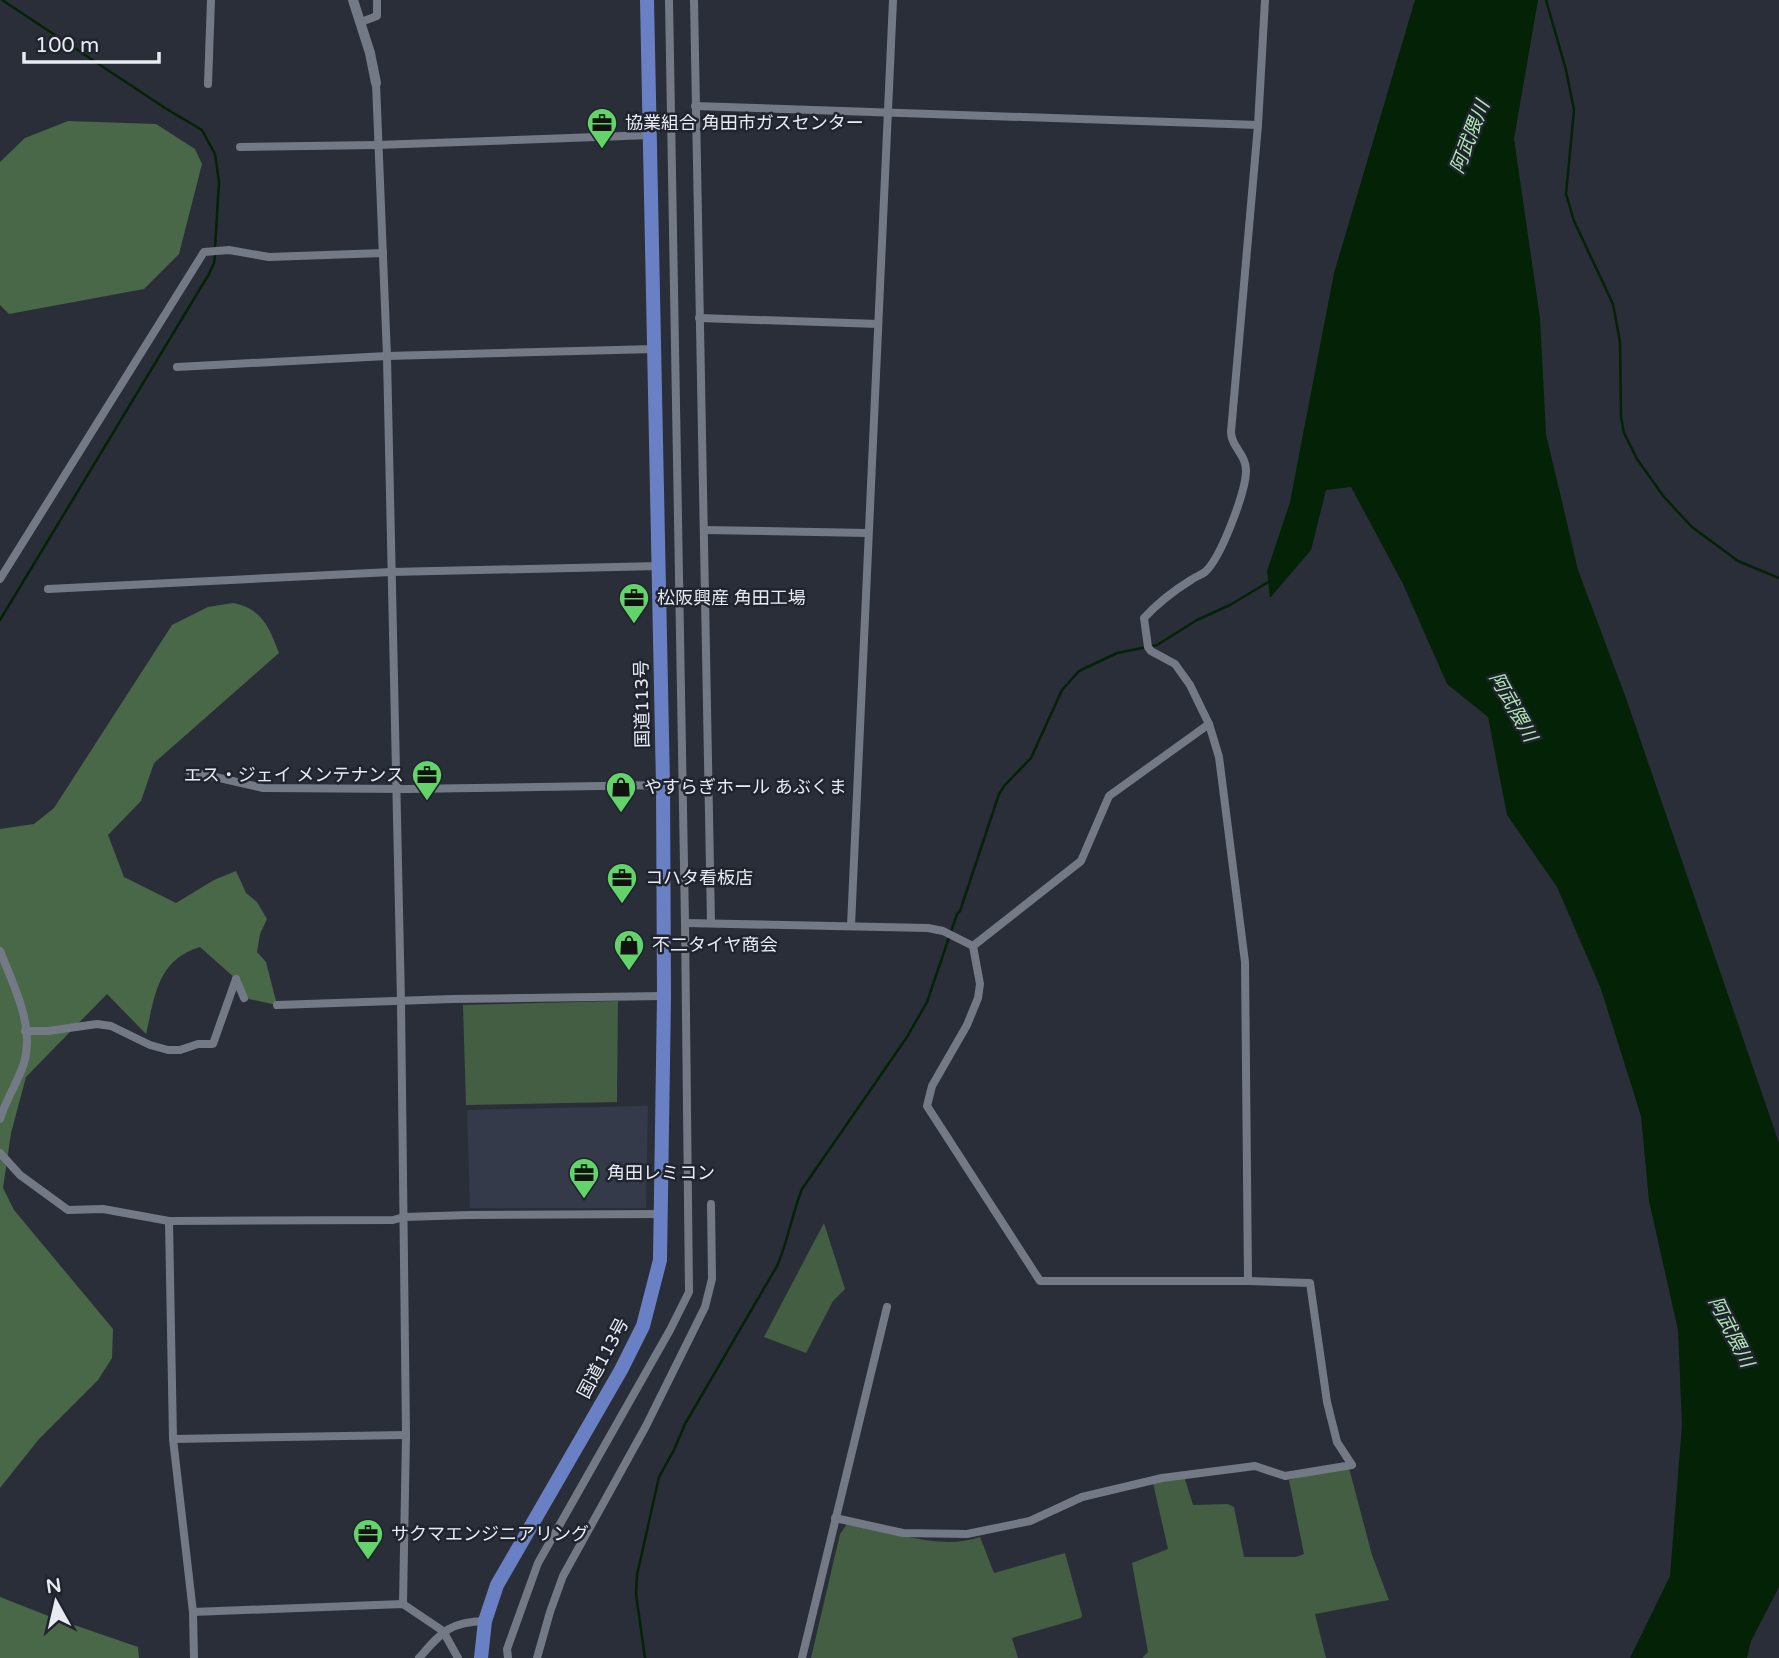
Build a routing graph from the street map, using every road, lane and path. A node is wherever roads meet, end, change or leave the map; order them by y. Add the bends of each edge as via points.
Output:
1 (211, 0) edge
2 (353, 0) edge
3 (377, 0) edge
4 (647, 0) edge
5 (669, 0) edge
6 (694, 0) edge
7 (894, 0) edge
8 (1265, 0) edge
9 (361, 22) junction
10 (376, 83) joint
11 (208, 84) dead end
12 (695, 106) junction
13 (888, 112) junction
14 (1258, 125) junction
15 (651, 135) junction
16 (377, 145) junction
17 (240, 147) dead end
18 (383, 253) junction
19 (699, 318) junction
20 (878, 324) junction
21 (655, 349) junction
22 (387, 356) junction
23 (177, 367) dead end
24 (704, 530) junction
25 (868, 533) junction
26 (659, 566) junction
27 (391, 572) junction
28 (0, 579) edge
29 (48, 589) dead end
30 (1209, 724) junction
31 (189, 771) dead end
32 (663, 785) junction
33 (397, 789) junction
34 (685, 923) junction
35 (711, 923) junction
36 (851, 926) junction
37 (973, 946) junction
38 (0, 951) edge
39 (664, 996) junction
40 (244, 998) dead end
41 (401, 1002) junction
42 (276, 1004) dead end
43 (25, 1031) junction
44 (0, 1119) edge
45 (0, 1153) edge
46 (711, 1204) dead end
47 (662, 1214) junction
48 (404, 1217) junction
49 (169, 1222) junction
50 (1248, 1281) junction
51 (887, 1307) dead end
52 (406, 1436) junction
53 (173, 1439) junction
54 (835, 1518) junction
55 (403, 1604) junction
56 (193, 1612) junction
57 (485, 1620) junction
58 (443, 1631) junction
59 (194, 1658) edge
60 (419, 1658) edge
61 (458, 1658) edge
62 (481, 1658) edge
63 (508, 1658) edge
64 (537, 1658) edge
65 (802, 1658) edge

1 - 11 street
2 - 9 street
3 - 9 street via 377,16
4 - 15 highway, 国道113号
5 - 34 street
6 - 12 street
7 - 13 street
8 - 14 street
9 - 10 street
10 - 16 street
12 - 13 street
12 - 19 street
13 - 14 street
13 - 20 street
14 - 30 street via 1231,432 1246,474 1215,561 1144,618 1152,652 1175,664
15 - 16 street
15 - 21 highway, 国道113号
16 - 17 street
16 - 18 street
18 - 22 street
18 - 28 street via 268,257 229,250 204,252
19 - 20 street
19 - 24 street
20 - 25 street
21 - 22 street
21 - 26 highway, 国道113号
22 - 23 street
22 - 27 street
24 - 25 street
24 - 35 street
25 - 36 street
26 - 27 street
26 - 32 highway, 国道113号
27 - 29 street
27 - 33 street
30 - 37 street via 1109,796 1081,861
30 - 50 street via 1219,757 1245,962
31 - 33 street via 263,788
32 - 33 street
32 - 39 highway, 国道113号
33 - 41 street
34 - 35 street
34 - 63 street via 689,1292 538,1563 507,1649
35 - 36 street
36 - 37 street via 928,928
37 - 50 street via 978,998 932,1086 927,1106 1040,1281
38 - 43 street via 18,996
39 - 41 street
39 - 47 highway, 国道113号
40 - 43 street via 236,979 213,1044 180,1050 150,1045 97,1024
41 - 42 street
41 - 48 street
43 - 44 street via 23,1064
45 - 49 street via 20,1175 68,1210 103,1209
46 - 64 street via 712,1279 705,1307 563,1576
47 - 48 street
47 - 57 highway, 国道113号 via 660,1260 643,1326 497,1585
48 - 49 street
48 - 52 street
49 - 53 street
50 - 54 street via 1310,1283 1327,1402 1337,1442 1352,1465 1284,1476 1255,1466 1162,1478 1082,1497 1030,1521 967,1534 903,1533
51 - 54 street
52 - 53 street
52 - 55 street
53 - 56 street
54 - 65 street
55 - 56 street
55 - 58 street
56 - 59 street
57 - 58 street via 467,1621
57 - 62 highway, 国道113号
58 - 60 street
58 - 61 street

